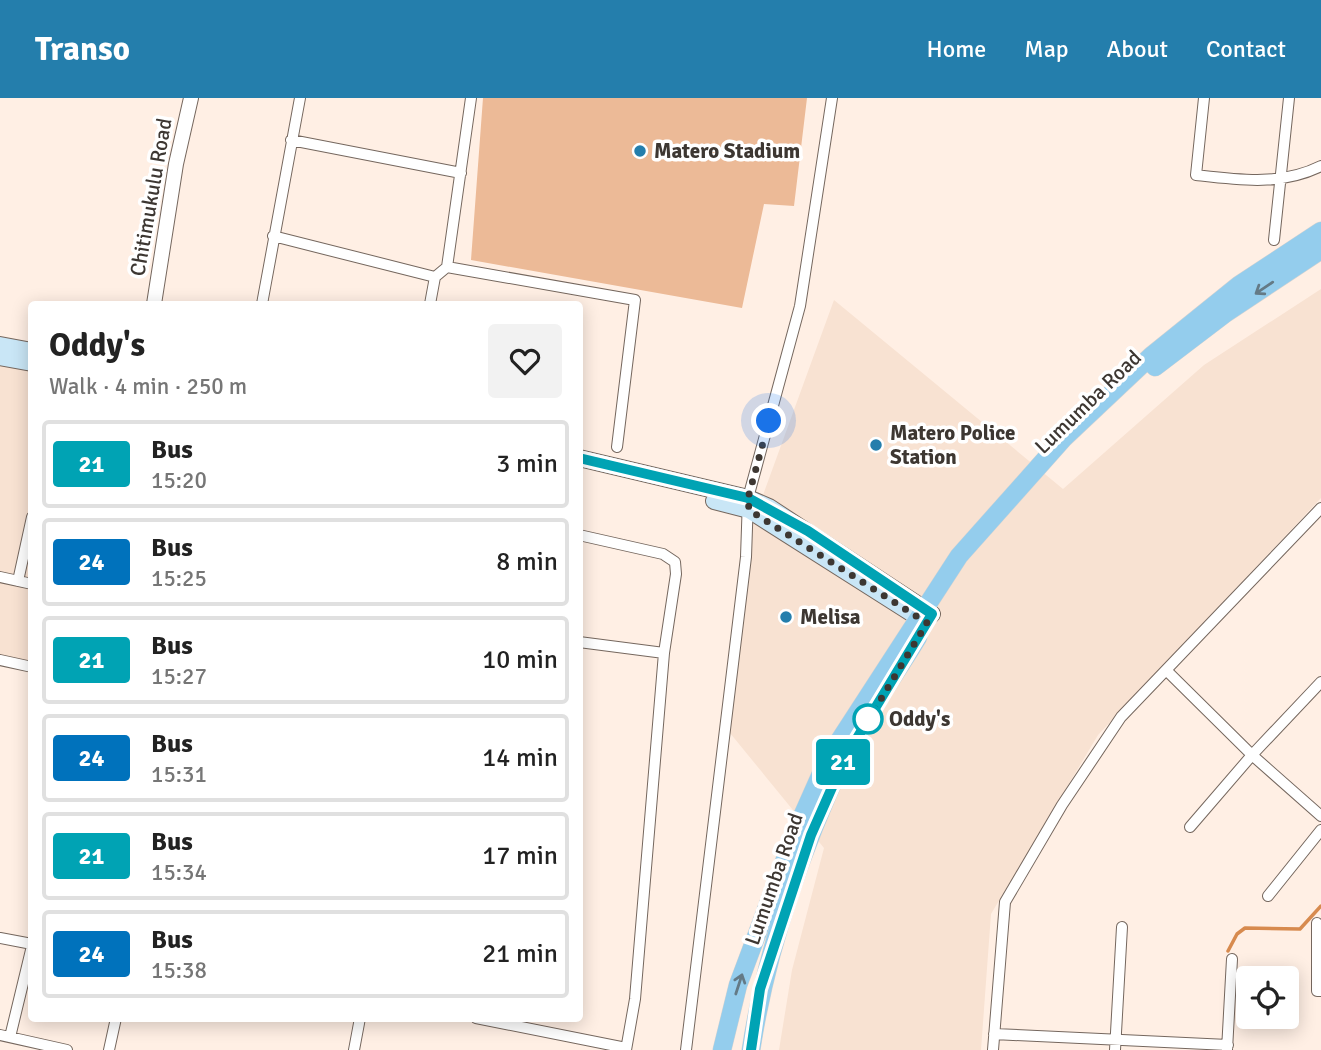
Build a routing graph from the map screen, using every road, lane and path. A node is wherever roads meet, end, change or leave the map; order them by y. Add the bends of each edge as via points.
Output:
1 (191, 98) edge
2 (300, 98) edge
3 (471, 98) edge
4 (832, 98) edge
5 (1204, 98) edge
6 (1285, 98) edge
7 (291, 140) junction
8 (1321, 166) edge
9 (461, 173) junction
10 (1280, 180) junction
11 (1321, 231) edge
12 (274, 236) junction
13 (1274, 240) dead end
14 (1321, 250) edge
15 (447, 267) junction
16 (435, 277) junction
17 (153, 301) edge
18 (263, 301) edge
19 (431, 301) edge
20 (0, 345) edge
21 (28, 350) edge
22 (0, 357) edge
23 (28, 362) edge
24 (617, 447) dead end
25 (583, 459) edge
26 (583, 470) edge
27 (748, 504) junction
28 (1321, 508) edge
29 (28, 535) edge
30 (583, 536) edge
31 (0, 578) edge
32 (18, 581) junction
33 (28, 583) edge
34 (925, 615) junction
35 (583, 643) edge
36 (664, 653) junction
37 (0, 660) edge
38 (28, 666) edge
39 (1166, 670) junction
40 (1321, 682) edge
41 (1252, 755) junction
42 (1321, 816) edge
43 (1191, 827) dead end
44 (1321, 830) edge
45 (1268, 896) dead end
46 (1317, 923) dead end
47 (1122, 926) dead end
48 (0, 938) edge
49 (28, 944) edge
50 (28, 958) edge
51 (1232, 959) dead end
52 (1321, 991) edge
53 (115, 1022) edge
54 (359, 1022) edge
55 (520, 1022) edge
56 (542, 1024) edge
57 (994, 1034) junction
58 (5, 1036) edge
59 (1115, 1044) edge
60 (1228, 1047) edge
61 (626, 1049) edge
62 (67, 1050) edge
63 (109, 1050) edge
64 (354, 1050) edge
65 (686, 1050) edge
66 (722, 1050) edge
67 (751, 1050) edge
68 (993, 1050) edge

1 - 17 street, Chitimukulu Road
2 - 7 street
3 - 9 street
4 - 27 street via 800,306
5 - 10 street via 1196,174
6 - 10 street
7 - 9 street
7 - 12 street
8 - 10 street
9 - 15 street
10 - 13 street
11 - 34 main road, Lumumba Road via 1219,301 1073,429 976,534
12 - 16 street
12 - 18 street
14 -> 34 main road, Lumumba Road via 1174,353 1079,437
15 - 16 street
15 - 24 street via 635,300
16 - 19 street
20 - 21 main road
22 - 23 main road
25 - 27 main road
26 - 27 main road
27 - 34 main road
27 - 65 street via 745,571
28 - 39 street
29 - 32 street
30 - 36 street via 663,554 675,562
31 - 32 street
32 - 33 street
66 -> 34 main road, Lumumba Road via 738,985 828,758
34 - 67 main road, Lumumba Road via 845,758 811,835 760,989
35 - 36 street
36 - 61 street via 635,999
37 - 38 street
39 - 41 street
39 - 57 street via 1105,738 1005,902
40 - 41 street
41 - 42 street
41 - 43 street
44 - 45 street
46 - 52 street via 1317,991
47 - 59 street
48 - 49 street
50 - 58 street
51 - 60 street
53 - 63 street
54 - 64 street
55 - 56 street
56 - 61 street
57 - 59 street
57 - 68 street
58 - 62 street
59 - 60 street

